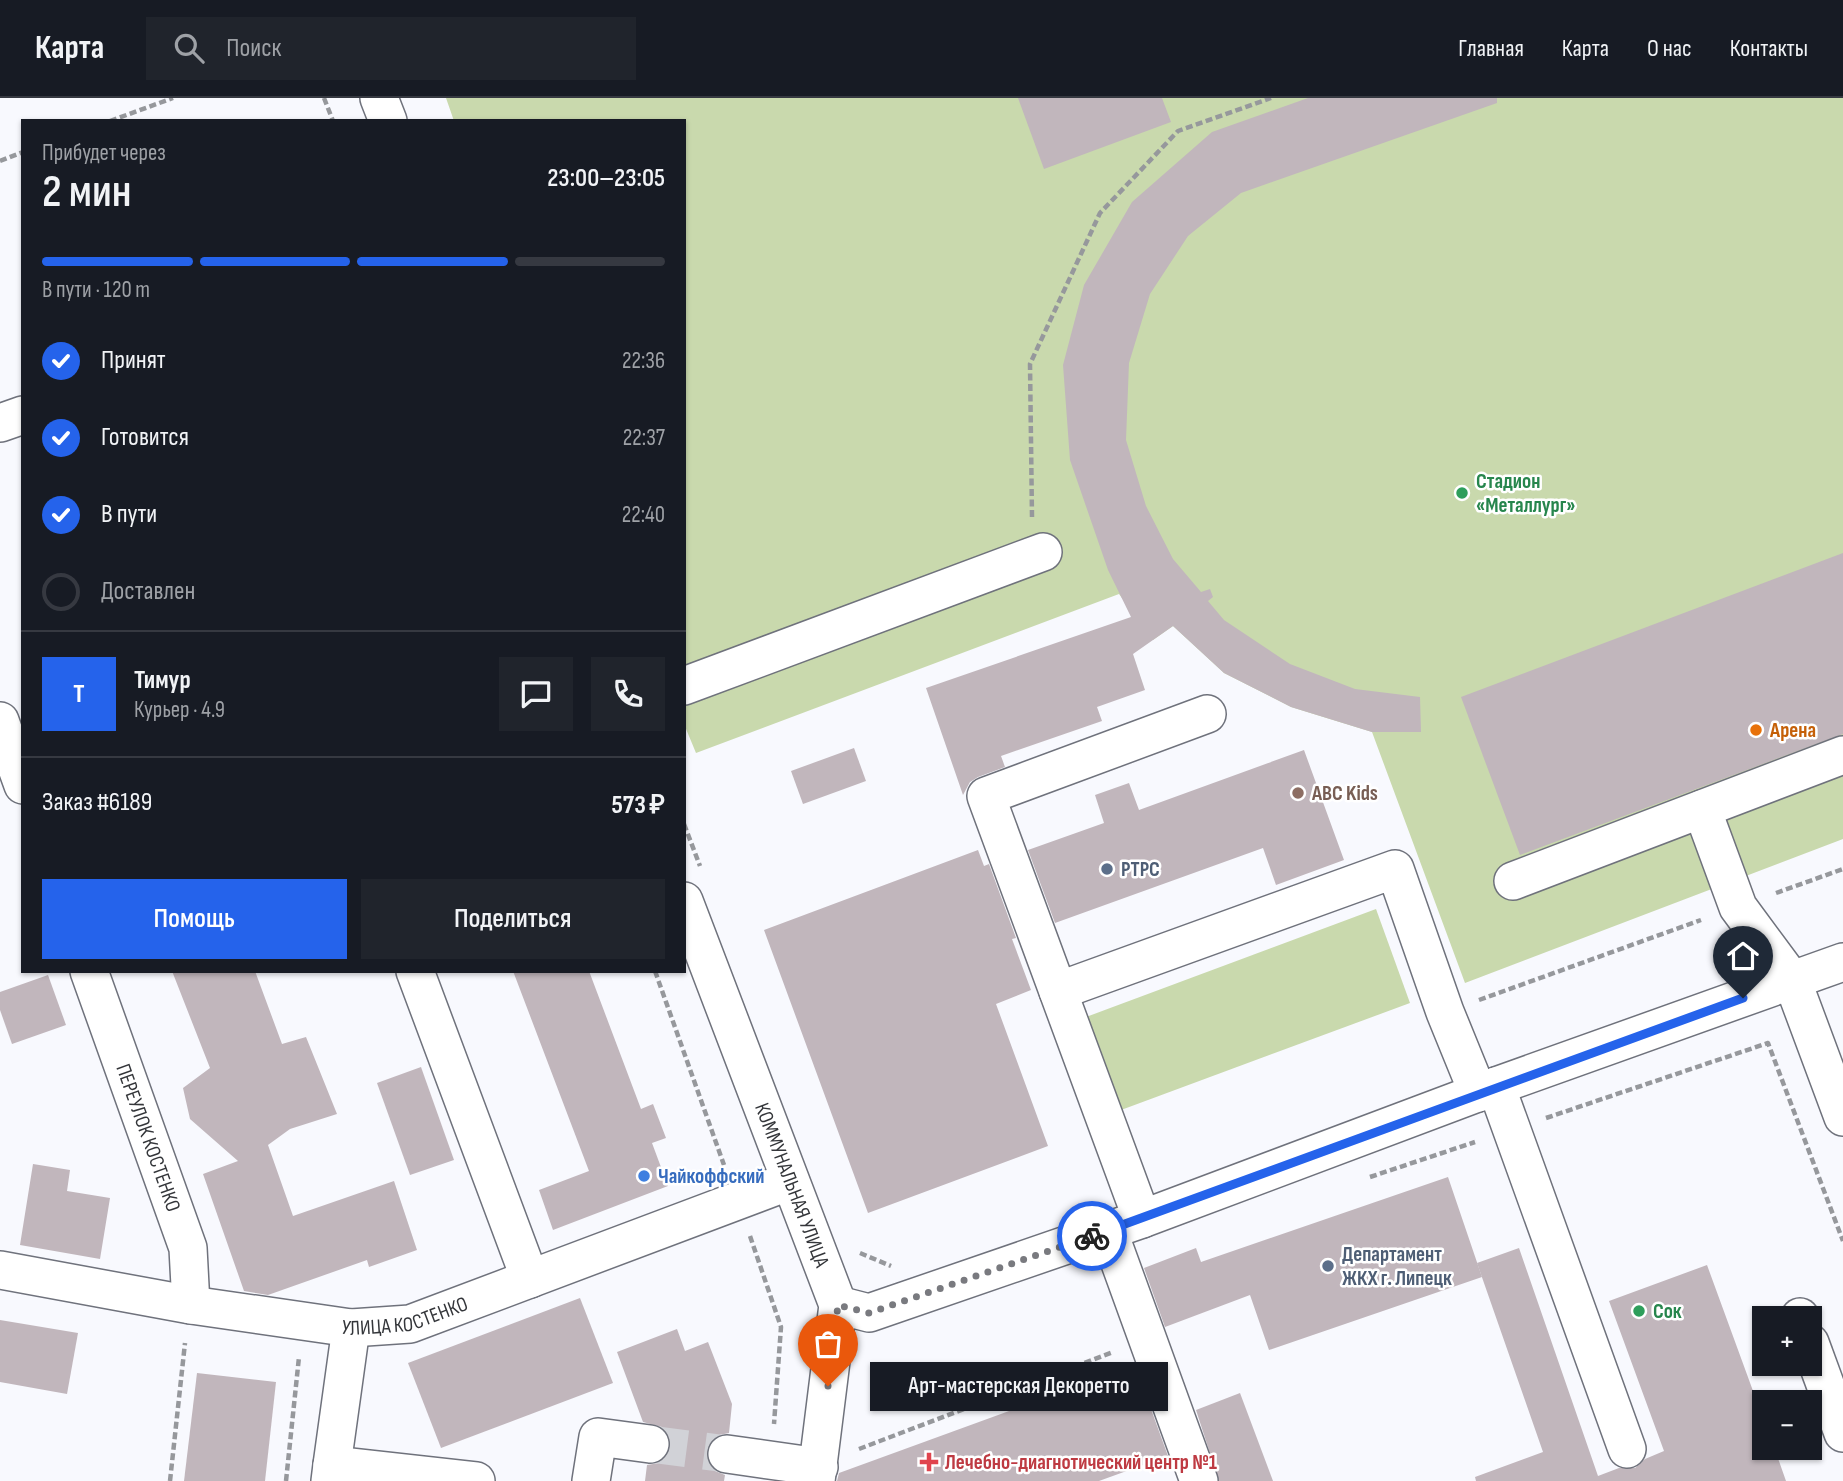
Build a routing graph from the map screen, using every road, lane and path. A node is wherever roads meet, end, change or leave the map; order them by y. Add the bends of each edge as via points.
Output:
1 (173, 98) edge
2 (324, 98) edge
3 (379, 98) edge
4 (1271, 98) edge
5 (115, 119) edge
6 (332, 119) edge
7 (387, 119) edge
8 (21, 153) edge
9 (0, 160) edge
10 (21, 416) edge
11 (0, 423) edge
12 (1043, 552) joint
13 (686, 685) edge
14 (1207, 713) dead end
15 (0, 721) edge
16 (1843, 755) edge
17 (21, 779) edge
18 (1702, 809) junction
19 (686, 837) edge
20 (1843, 869) edge
21 (1513, 881) dead end
22 (694, 888) edge
23 (1738, 907) junction
24 (1843, 962) edge
25 (90, 973) edge
26 (416, 973) edge
27 (1792, 980) junction
28 (1058, 991) junction
29 (1445, 1012) junction
30 (1487, 1090) junction
31 (1843, 1116) edge
32 (1512, 1130) junction
33 (790, 1181) junction
34 (1358, 1182) dead end
35 (1142, 1219) junction
36 (1108, 1230) junction
37 (1843, 1241) edge
38 (854, 1251) dead end
39 (898, 1269) dead end
40 (0, 1270) edge
41 (530, 1279) junction
42 (191, 1305) junction
43 (838, 1305) junction
44 (302, 1321) junction
45 (351, 1328) junction
46 (1110, 1340) dead end
47 (1822, 1376) edge
48 (1843, 1433) edge
49 (650, 1444) tunnel mouth
50 (1628, 1449) dead end
51 (727, 1454) tunnel mouth
52 (827, 1467) edge
53 (331, 1473) edge
54 (170, 1481) edge
55 (286, 1481) edge
56 (476, 1481) edge
57 (591, 1481) edge
58 (1199, 1481) edge

1 - 5 path
2 - 6 path
3 - 7 street
4 - 12 path via 1178,131 1100,213 1030,364 1030,511
8 - 9 path
10 - 11 street
12 - 13 street
14 - 28 street via 985,796
15 - 17 street
16 - 18 street
18 - 21 street
18 - 23 street
19 - 22 path
20 - 23 path
22 - 33 street, КОММУНАЛЬНАЯ УЛИЦА
23 - 27 street
23 - 29 path
24 - 27 street
25 - 42 street, ПЕРЕУЛОК КОСТЕНКО via 188,1248
26 - 41 street
27 - 30 street
27 - 31 street
28 - 29 street via 1395,870
28 - 35 street
29 - 30 street
30 - 32 street
30 - 35 street
32 - 34 path
32 - 37 path via 1768,1042
32 - 50 street
33 - 41 street, УЛИЦА КОСТЕНКО
33 - 43 street, КОММУНАЛЬНАЯ УЛИЦА
35 - 36 street
36 - 43 street via 869,1313
36 - 58 street
38 - 39 path
40 - 42 street, УЛИЦА КОСТЕНКО
41 - 45 street, УЛИЦА КОСТЕНКО via 410,1324
42 - 44 street, УЛИЦА КОСТЕНКО
42 - 54 path
43 - 52 street, КОММУНАЛЬНАЯ УЛИЦА
44 - 45 street, УЛИЦА КОСТЕНКО
44 - 55 path
45 - 53 street
46 - 52 path via 1114,1352
47 - 48 street
49 - 57 street via 598,1437
51 - 52 street
53 - 56 street

